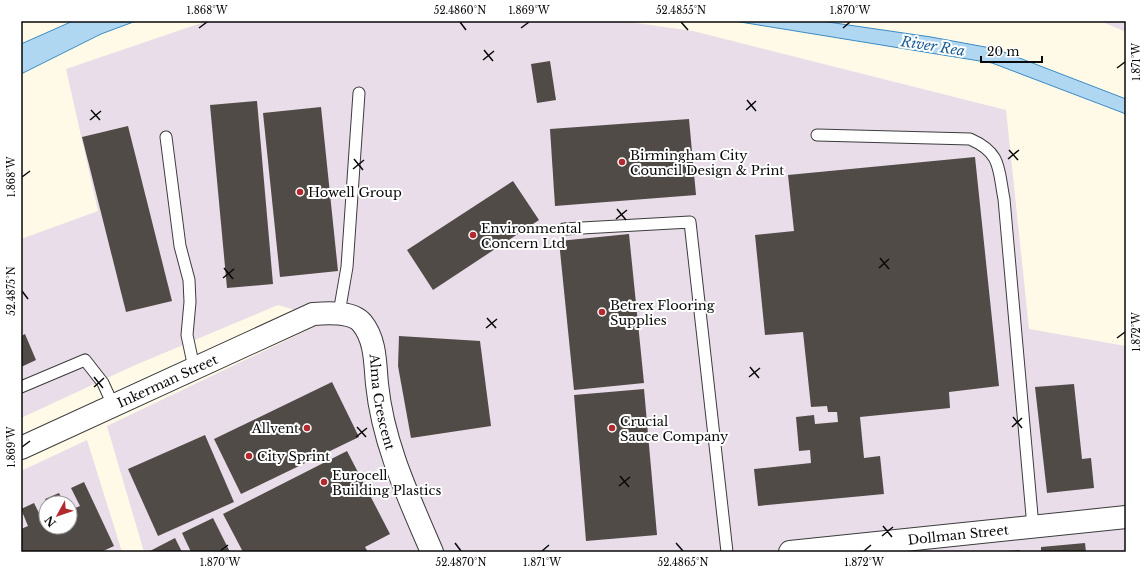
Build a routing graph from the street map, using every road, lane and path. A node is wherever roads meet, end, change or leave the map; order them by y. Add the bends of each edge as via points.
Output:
1 (359, 93) dead end
2 (817, 135) dead end
3 (166, 137) dead end
4 (564, 229) dead end
5 (339, 313) junction
6 (313, 314) joint
7 (194, 368) junction
8 (21, 387) edge
9 (113, 405) junction
10 (21, 448) edge
11 (1126, 517) edge
12 (1033, 527) junction
13 (432, 552) edge
14 (727, 552) edge
15 (790, 552) edge

1 - 5 lane via 347,267
2 - 12 lane via 970,140 984,145 995,156 1004,199
3 - 7 lane via 180,246 189,280 187,335
4 - 14 lane via 690,222
5 - 6 street, Alma Crescent
5 - 13 street, Alma Crescent via 361,322 372,338 378,393 396,468
6 - 7 street, Inkerman Street
7 - 9 street, Inkerman Street
8 - 9 lane via 85,360 103,383
9 - 10 street, Inkerman Street
11 - 12 street, Dollman Street
12 - 15 street, Dollman Street

